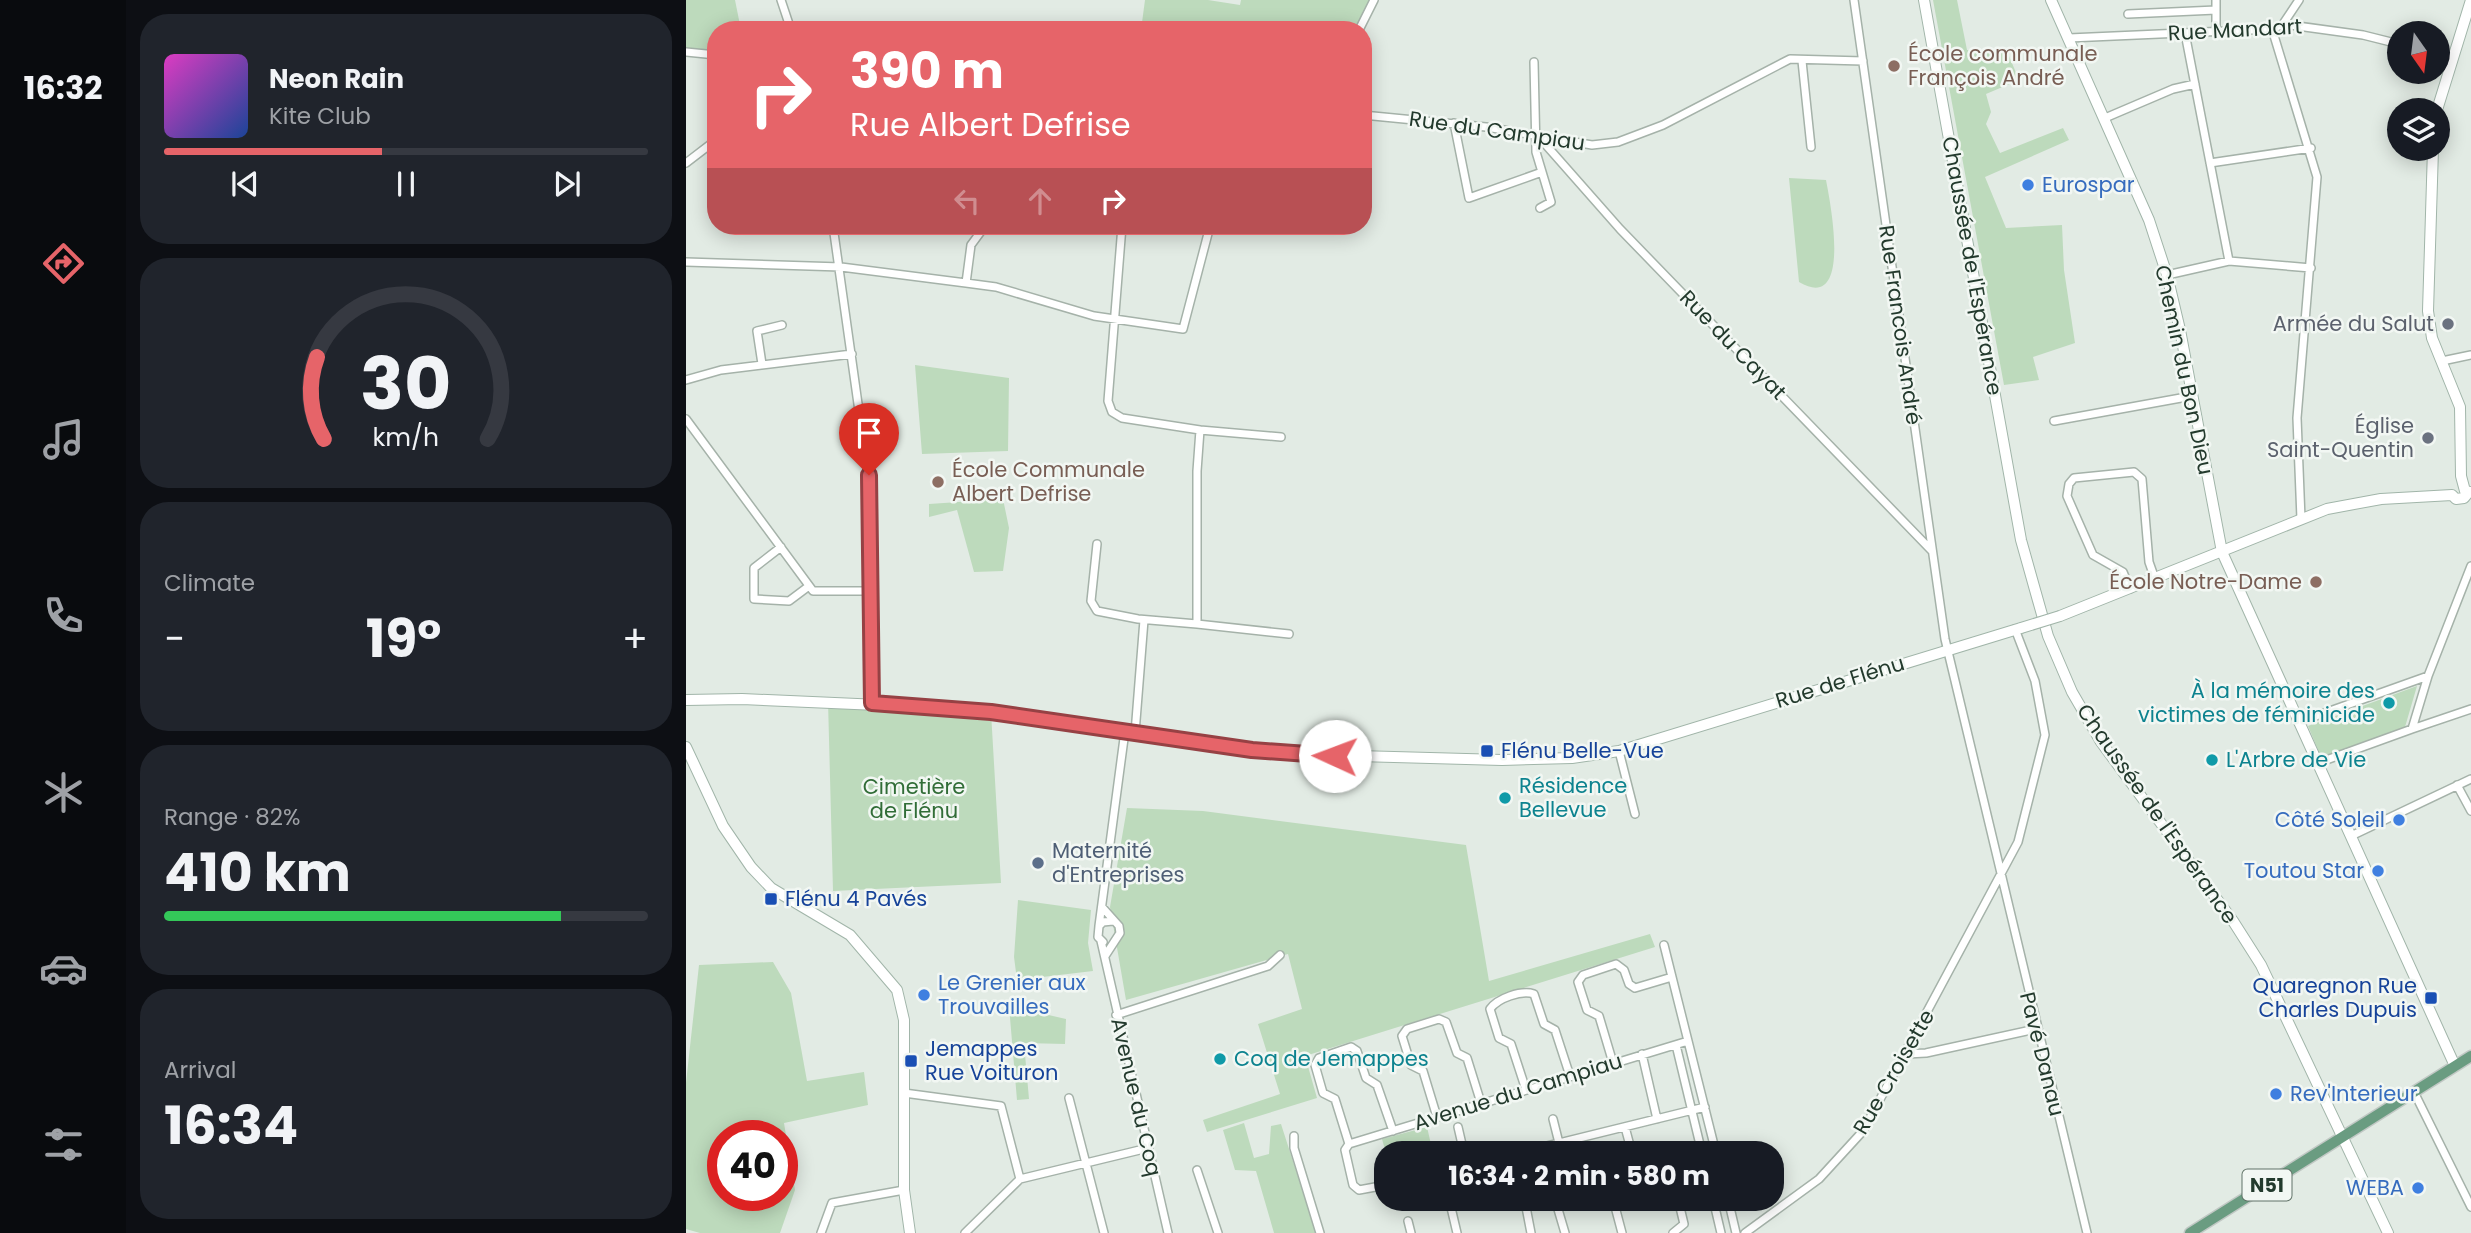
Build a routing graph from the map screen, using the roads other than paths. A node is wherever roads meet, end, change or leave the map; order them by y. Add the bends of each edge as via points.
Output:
1 (781, 0) edge
2 (1374, 0) edge
3 (1854, 0) edge
4 (1924, 0) edge
5 (2051, 0) edge
6 (2216, 0) edge
7 (2299, 0) edge
8 (2471, 0) edge
9 (2216, 10) junction
10 (2128, 14) dead end
11 (788, 21) edge
12 (1364, 21) edge
13 (2283, 24) junction
14 (2272, 29) junction
15 (2216, 31) junction
16 (2185, 33) junction
17 (2069, 37) junction
18 (2387, 41) edge
19 (686, 52) edge
20 (707, 54) edge
21 (2452, 59) joint
22 (1802, 61) junction
23 (1863, 61) junction
24 (1534, 62) dead end
25 (2195, 84) junction
26 (2441, 98) edge
27 (1372, 116) edge
28 (2105, 118) junction
29 (1454, 123) junction
30 (1538, 136) junction
31 (707, 147) edge
32 (1811, 147) dead end
33 (2311, 148) junction
34 (2432, 161) edge
35 (686, 163) edge
36 (2210, 163) junction
37 (1542, 172) junction
38 (1540, 208) dead end
39 (835, 235) edge
40 (978, 235) edge
41 (1121, 235) edge
42 (1208, 235) edge
43 (2229, 261) junction
44 (686, 262) edge
45 (841, 267) junction
46 (2311, 268) junction
47 (2167, 275) junction
48 (966, 283) junction
49 (1114, 318) junction
50 (782, 325) dead end
51 (852, 354) junction
52 (2471, 355) edge
53 (2442, 361) junction
54 (762, 364) junction
55 (686, 380) edge
56 (2192, 396) junction
57 (686, 418) edge
58 (2054, 421) dead end
59 (1200, 430) junction
60 (1281, 437) dead end
61 (2469, 489) edge
62 (2301, 519) junction
63 (1097, 544) dead end
64 (781, 547) junction
65 (1932, 551) junction
66 (2222, 552) junction
67 (2470, 572) edge
68 (2155, 579) junction
69 (809, 586) junction
70 (2130, 589) junction
71 (871, 591) junction
72 (1144, 620) junction
73 (1197, 624) junction
74 (2018, 629) junction
75 (1289, 634) dead end
76 (1947, 649) junction
77 (2428, 676) junction
78 (686, 700) edge
79 (872, 703) junction
80 (2471, 709) edge
81 (2299, 722) junction
82 (2412, 729) junction
83 (1130, 732) junction
84 (686, 747) edge
85 (1619, 751) junction
86 (2318, 763) junction
87 (2471, 779) edge
88 (2457, 785) junction
89 (2471, 811) edge
90 (1635, 814) dead end
91 (2351, 836) junction
92 (2001, 875) junction
93 (1102, 906) junction
94 (1113, 921) junction
95 (1099, 926) junction
96 (1101, 941) junction
97 (1115, 942) junction
98 (1664, 945) dead end
99 (1280, 955) dead end
100 (1104, 962) junction
101 (1672, 977) junction
102 (1116, 1015) junction
103 (2036, 1029) junction
104 (1688, 1041) junction
105 (1676, 1045) junction
106 (1642, 1054) junction
107 (1907, 1054) junction
108 (2471, 1056) edge
109 (1613, 1063) junction
110 (2455, 1066) junction
111 (1570, 1076) junction
112 (1526, 1090) junction
113 (2414, 1092) junction
114 (904, 1093) junction
115 (1069, 1098) dead end
116 (1481, 1104) junction
117 (1705, 1107) junction
118 (1692, 1111) junction
119 (1437, 1117) junction
120 (1553, 1119) dead end
121 (1657, 1119) junction
122 (1458, 1127) dead end
123 (1625, 1127) junction
124 (1393, 1130) junction
125 (1294, 1136) dead end
126 (2343, 1137) junction
127 (1461, 1141) edge
128 (1558, 1141) edge
129 (1567, 1141) edge
130 (1629, 1141) edge
131 (1699, 1141) edge
132 (1713, 1141) edge
133 (1349, 1144) junction
134 (1148, 1148) junction
135 (1086, 1163) junction
136 (1197, 1170) dead end
137 (1020, 1179) junction
138 (1374, 1188) edge
139 (904, 1190) junction
140 (2471, 1207) edge
141 (1452, 1211) edge
142 (1527, 1211) edge
143 (1558, 1211) edge
144 (1617, 1211) edge
145 (1681, 1211) edge
146 (1716, 1211) edge
147 (1731, 1211) edge
148 (1408, 1221) dead end
149 (821, 1233) edge
150 (910, 1233) edge
151 (965, 1233) edge
152 (1104, 1233) edge
153 (1168, 1233) edge
154 (1218, 1233) edge
155 (1320, 1233) edge
156 (1411, 1233) edge
157 (1457, 1233) edge
158 (1531, 1233) edge
159 (1564, 1233) edge
160 (1622, 1233) edge
161 (1673, 1233) edge
162 (1721, 1233) edge
163 (1736, 1233) edge
164 (1745, 1233) edge
165 (2087, 1233) edge
166 (2190, 1233) edge
167 (2388, 1233) edge

1 - 11 street
2 - 12 street
3 - 23 street, Rue Francois André
4 - 126 street, Chaussée de l'Espérance via 2021,540 2048,636 2095,732 2261,965
5 - 17 street, Chemin du Bon Dieu
6 - 9 street
7 - 13 street
8 - 21 street
9 - 10 street
9 - 15 street
13 - 14 street, Rue Mandart
13 - 18 street, Rue Mandart
14 - 15 street, Rue Mandart
14 - 33 street
15 - 16 street, Rue Mandart
16 - 17 street, Rue Mandart
16 - 25 street
17 - 28 street, Chemin du Bon Dieu
19 - 20 street
21 - 26 street
22 - 23 street, Rue du Campiau
22 - 30 street, Rue du Campiau via 1790,59 1663,125 1618,142 1592,145
22 - 32 street
23 - 65 street, Rue Francois André
24 - 30 street
25 - 28 street
25 - 36 street
27 - 29 street, Rue du Campiau
28 - 47 street, Chemin du Bon Dieu
29 - 30 street, Rue du Campiau
29 - 37 street via 1469,198
30 - 37 street via 1536,152
30 - 65 street, Rue du Cayat via 1620,229
31 - 35 street
33 - 36 street
33 - 46 street via 2318,177
34 - 53 street via 2426,292 2432,338
36 - 43 street
37 - 38 street via 1551,202
39 - 45 street
40 - 48 street via 971,245
41 - 49 street
42 - 49 street via 1183,329
43 - 46 street
43 - 47 street
44 - 45 street
45 - 48 street
45 - 51 street
46 - 62 street via 2297,418
47 - 56 street, Chemin du Bon Dieu
48 - 49 street
49 - 59 street via 1108,401 1112,412 1122,418
50 - 54 street via 757,331
51 - 54 street
51 - 71 street via 869,475
52 - 53 street
53 - 61 street via 2462,416 2463,470
54 - 55 street
56 - 58 street
56 - 66 street, Chemin du Bon Dieu
57 - 64 street
59 - 60 street
59 - 73 street
61 - 62 street, Rue de Flénu via 2464,498 2360,501
62 - 66 street, Rue de Flénu
63 - 72 street via 1093,607
64 - 69 street
64 - 69 street via 754,568 754,599 789,601
65 - 76 street, Rue Francois André
66 - 68 street, Rue de Flénu
66 - 81 street, Chemin du Bon Dieu
67 - 77 street
68 - 70 street, Rue de Flénu
68 - 70 street via 2148,562 2141,480 2134,472 2074,478 2067,496 2093,555 2123,572
69 - 71 street via 813,592
70 - 74 street, Rue de Flénu, bridge
71 - 79 street
72 - 73 street
72 - 83 street
73 - 75 street
74 - 76 street, Rue de Flénu
74 - 92 street, Rue Croisette via 2035,681 2045,735 2024,826
76 - 85 street, Rue de Flénu
76 - 92 street, Pavé Danau
77 - 81 street
77 - 82 street
78 - 79 street, Rue de Flénu
79 - 83 street, Rue de Flénu via 991,712
80 - 82 street
81 - 86 street, Chemin du Bon Dieu
82 - 86 street
83 - 85 street, Rue de Flénu via 1286,754 1384,758 1548,759
83 - 93 street
84 - 114 street via 723,826 756,873 850,935 891,980 904,1020
85 - 90 street
86 - 91 street, Chemin du Bon Dieu
87 - 88 street
88 - 89 street
88 - 91 street
91 - 110 street, Chemin du Bon Dieu
92 - 103 street, Pavé Danau
92 - 107 street, Rue Croisette
93 - 94 street
93 - 95 street
94 - 95 street
94 - 97 street via 1120,929
95 - 96 street, Avenue du Coq
96 - 97 street
96 - 100 street, Avenue du Coq
97 - 100 street via 1106,951
98 - 101 street
99 - 102 street via 1268,966
100 - 102 street, Avenue du Coq
101 - 104 street
101 - 109 street via 1635,988 1616,964 1583,975 1578,982 1587,1010 1599,1016
102 - 134 street, Avenue du Coq
103 - 107 street via 1926,1054
103 - 165 street, Pavé Danau
104 - 105 street, Avenue du Campiau
104 - 117 street
105 - 106 street, Avenue du Campiau
105 - 118 street
106 - 109 street, Avenue du Campiau
106 - 121 street
107 - 164 street, Rue Croisette via 1874,1115 1847,1151 1818,1180
108 - 110 main road, N51
109 - 111 street, Avenue du Campiau
110 - 113 main road, N51
111 - 112 street, Avenue du Campiau
111 - 112 street via 1555,1030 1544,1024 1534,993 1495,1002 1490,1009 1499,1038 1511,1044
112 - 116 street, Avenue du Campiau
113 - 126 main road, N51
113 - 140 street
114 - 137 street via 996,1103 1005,1113
114 - 139 street
115 - 135 street
116 - 119 street, Avenue du Campiau
116 - 119 street via 1467,1059 1457,1053 1446,1021 1439,1019 1407,1029 1402,1036 1411,1065 1423,1071
117 - 118 street
117 - 132 street
118 - 121 street
118 - 131 street
119 - 124 street, Avenue du Campiau
120 - 128 street
121 - 123 street
122 - 127 street
123 - 129 street
123 - 130 street
124 - 133 street, Avenue du Campiau
124 - 133 street via 1377,1085 1366,1078 1357,1051 1351,1047 1319,1058 1315,1065 1323,1093 1335,1099
125 - 155 street
126 - 166 main road, N51
126 - 167 street, Chaussée de l'Espérance
133 - 138 street via 1345,1150 1353,1185 1359,1190
134 - 135 street
134 - 153 street, Avenue du Coq
135 - 137 street
135 - 152 street
136 - 154 street
137 - 151 street
139 - 149 street via 832,1203
139 - 150 street
141 - 157 street
142 - 158 street
143 - 159 street
144 - 160 street
145 - 161 street via 1684,1224
146 - 162 street
147 - 163 street
148 - 156 street

